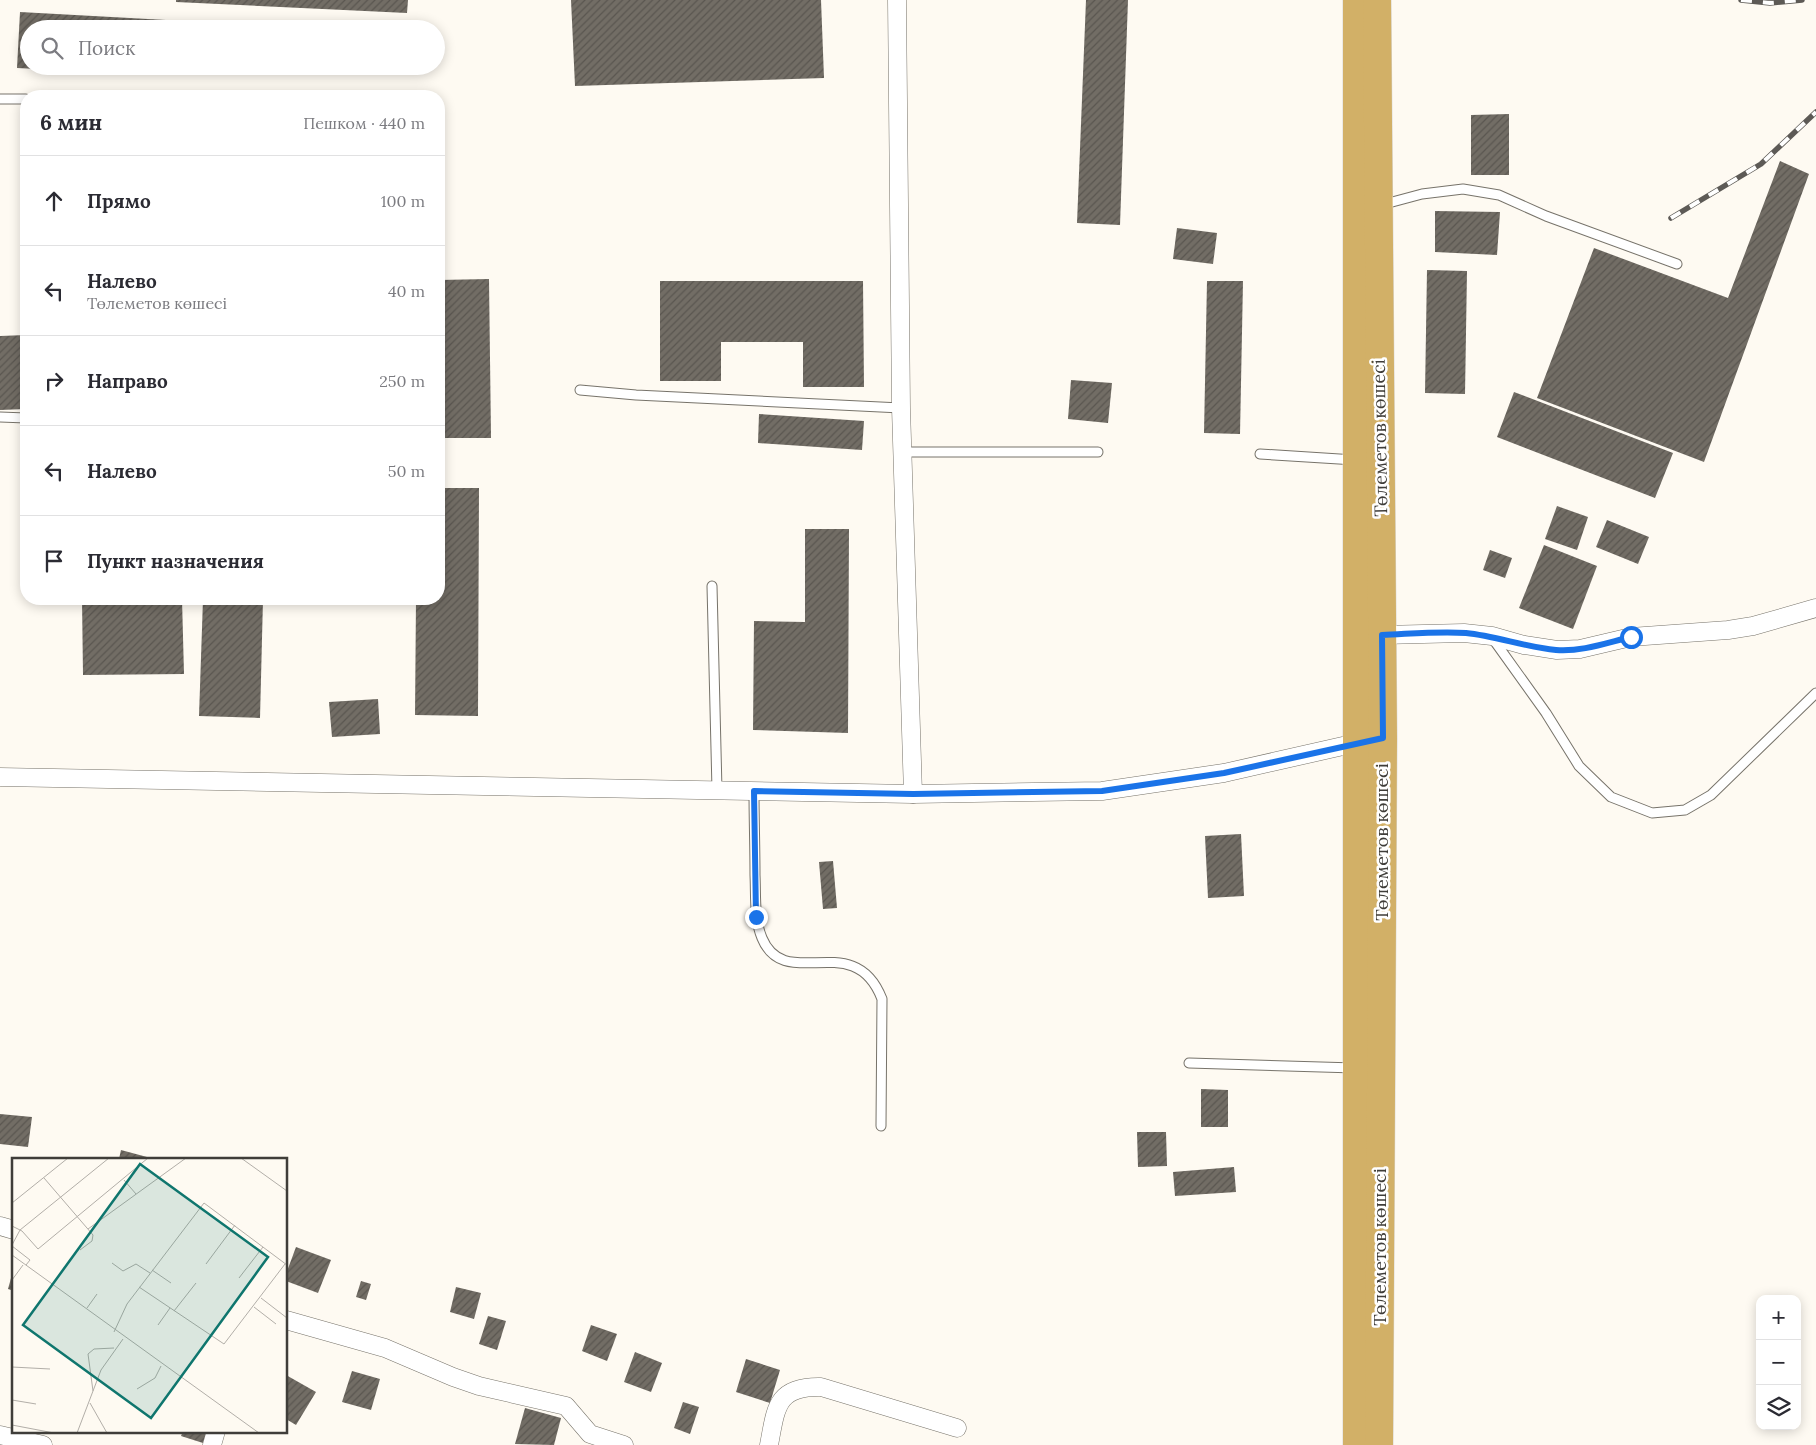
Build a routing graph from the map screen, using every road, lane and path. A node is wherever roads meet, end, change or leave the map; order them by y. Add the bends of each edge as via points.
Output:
1 (897, 0) edge
2 (1357, 0) edge
3 (1377, 0) edge
4 (0, 99) edge
5 (20, 99) edge
6 (1378, 206) junction
7 (1677, 264) dead end
8 (580, 390) dead end
9 (901, 408) junction
10 (0, 417) edge
11 (20, 418) edge
12 (902, 452) junction
13 (1098, 452) dead end
14 (1260, 454) dead end
15 (1358, 460) junction
16 (712, 586) dead end
17 (1816, 608) edge
18 (1382, 635) junction
19 (1492, 636) junction
20 (1816, 692) edge
21 (1371, 740) junction
22 (0, 777) edge
23 (717, 790) junction
24 (754, 791) junction
25 (913, 794) junction
26 (1189, 1063) dead end
27 (1358, 1068) junction
28 (881, 1126) dead end
29 (288, 1321) edge
30 (957, 1428) dead end
31 (216, 1432) edge
32 (0, 1435) edge
33 (43, 1445) edge
34 (212, 1445) edge
35 (624, 1445) edge
36 (769, 1445) edge
37 (1357, 1445) edge
38 (1379, 1445) edge

1 - 9 street
2 - 15 main road, Төлеметов көшесі
3 - 6 main road, Төлеметов көшесі
4 - 5 lane
6 - 7 lane via 1422,194 1463,189 1498,195
6 - 18 main road, Төлеметов көшесі
8 - 9 lane
9 - 12 street
10 - 11 lane
12 - 13 lane
12 - 25 street
14 - 15 lane
15 - 21 main road, Төлеметов көшесі
16 - 23 lane
17 - 19 street via 1753,626 1631,637 1580,649 1549,649
18 - 19 street via 1464,633
18 - 21 main road, Төлеметов көшесі
19 - 20 lane via 1579,766 1611,797 1652,812 1685,810 1710,795
21 - 25 street via 1224,773 1102,791
21 - 27 main road, Төлеметов көшесі
21 - 38 main road, Төлеметов көшесі
22 - 23 street
23 - 24 street
24 - 25 street
24 - 28 lane via 756,917 762,939 773,955 794,964 845,962 864,971 876,985 882,999
26 - 27 lane
27 - 37 main road, Төлеметов көшесі
29 - 35 street via 385,1348 479,1386 566,1406 590,1434
30 - 36 street via 821,1386 806,1386 794,1390 776,1409
31 - 34 street
32 - 33 street

